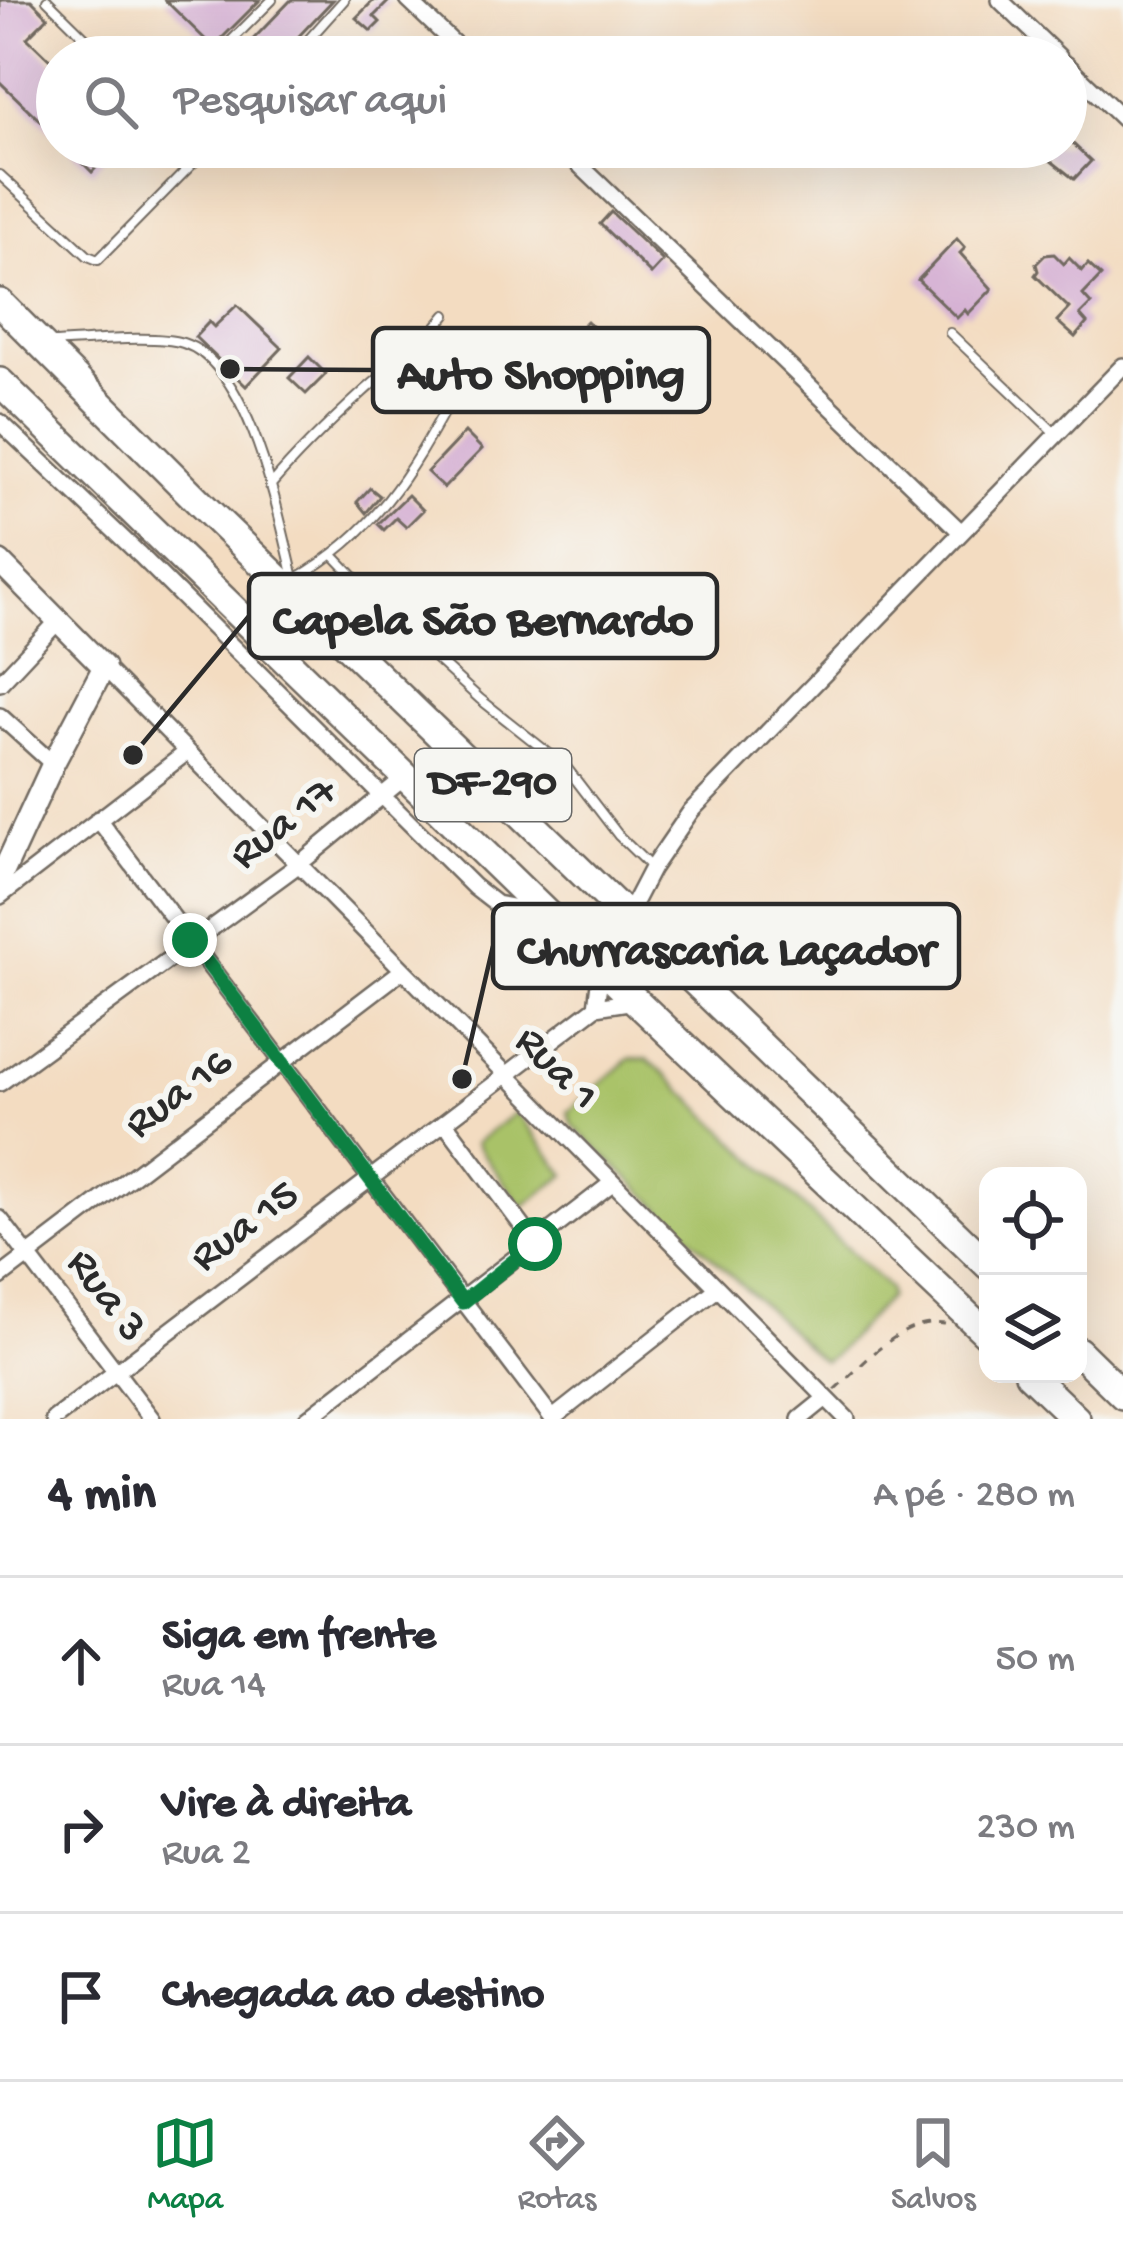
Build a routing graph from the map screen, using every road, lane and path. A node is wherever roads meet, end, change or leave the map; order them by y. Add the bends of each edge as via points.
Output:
1 (47, 0) edge
2 (272, 0) edge
3 (344, 0) edge
4 (408, 0) edge
5 (1000, 0) edge
6 (84, 36) edge
7 (236, 36) edge
8 (312, 36) edge
9 (446, 36) edge
10 (1037, 36) edge
11 (1087, 84) edge
12 (1123, 119) edge
13 (185, 168) edge
14 (583, 168) edge
15 (0, 175) edge
16 (0, 303) edge
17 (446, 315) dead end
18 (950, 333) dead end
19 (41, 343) junction
20 (1123, 366) edge
21 (0, 382) edge
22 (452, 398) dead end
23 (0, 422) edge
24 (1055, 434) junction
25 (268, 488) junction
26 (961, 532) junction
27 (333, 555) junction
28 (0, 562) edge
29 (297, 587) junction
30 (59, 620) junction
31 (104, 667) junction
32 (0, 683) edge
33 (0, 716) edge
34 (187, 752) junction
35 (52, 764) junction
36 (405, 777) junction
37 (382, 796) junction
38 (98, 819) junction
39 (298, 865) junction
40 (652, 868) junction
41 (0, 879) edge
42 (0, 896) edge
43 (545, 912) junction
44 (627, 916) junction
45 (190, 940) junction
46 (601, 967) junction
47 (403, 970) junction
48 (635, 1000) junction
49 (596, 1007) junction
50 (281, 1063) junction
51 (508, 1077) junction
52 (0, 1083) edge
53 (812, 1096) junction
54 (446, 1124) junction
55 (783, 1139) junction
56 (369, 1180) junction
57 (612, 1183) junction
58 (0, 1219) edge
59 (535, 1244) junction
60 (28, 1255) junction
61 (979, 1256) edge
62 (0, 1277) edge
63 (717, 1289) junction
64 (463, 1302) junction
65 (945, 1324) dead end
66 (979, 1326) edge
67 (1087, 1360) edge
68 (116, 1372) junction
69 (1038, 1383) edge
70 (1123, 1391) edge
71 (826, 1398) junction
72 (54, 1419) edge
73 (152, 1419) edge
74 (307, 1419) edge
75 (553, 1419) edge
76 (800, 1419) edge
77 (847, 1419) edge
78 (1076, 1419) edge

1 - 6 lane
2 - 7 lane
3 - 8 lane
4 - 9 street
5 - 10 street
11 - 12 street
13 - 15 lane via 98,260
14 - 26 street
16 - 19 highway, DF-290
17 - 25 lane
18 - 24 lane
19 - 25 lane via 174,341 197,350 240,398
19 - 29 highway, DF-290
20 - 24 street
21 - 36 highway, DF-290
22 - 27 lane via 388,503
23 - 37 street
24 - 26 street
25 - 29 lane
26 - 40 street via 691,811
27 - 29 lane
27 - 40 lane via 444,667 566,767
28 - 30 street, Rua 1
29 - 44 highway, DF-290
30 - 31 street, Rua 1
30 - 32 street
31 - 34 street, Rua 1
31 - 35 street
33 - 35 street
34 - 38 street
34 - 39 street, Rua 1
35 - 41 street
36 - 37 street, Rua 17
36 - 43 highway, DF-290
37 - 39 street, Rua 17
37 - 43 street via 485,897
38 - 42 street
38 - 45 street
39 - 45 street, Rua 17
39 - 47 street, Rua 1
40 - 44 street
43 - 46 highway, DF-290
44 - 53 highway, DF-290
45 - 50 street
45 - 52 street, Rua 17
46 - 48 highway, DF-290
46 - 49 street
47 - 50 street, Rua 16
47 - 51 street, Rua 1
48 - 49 street
48 - 55 highway, DF-290
49 - 51 street, Rua 15
50 - 56 street
50 - 60 street, Rua 16
51 - 54 street, Rua 15
51 - 57 street, Rua 1
53 - 55 highway via 832,1128 903,1196 903,1211 886,1219 875,1214 808,1150
53 - 61 highway, DF-290
54 - 56 street, Rua 15
54 - 59 street
55 - 66 highway, DF-290
56 - 64 street
56 - 68 street, Rua 15
57 - 59 street
57 - 63 street, Rua 1
58 - 60 street, Rua 3
59 - 64 street
60 - 62 street, Rua 16
60 - 68 street, Rua 3
63 - 71 street, Rua 1
63 - 75 street
64 - 74 street
64 - 75 street
65 - 71 path via 926,1322 896,1336
67 - 70 highway
68 - 72 street, Rua 15
68 - 73 street, Rua 3
69 - 78 highway
71 - 76 street
71 - 77 street, Rua 1

